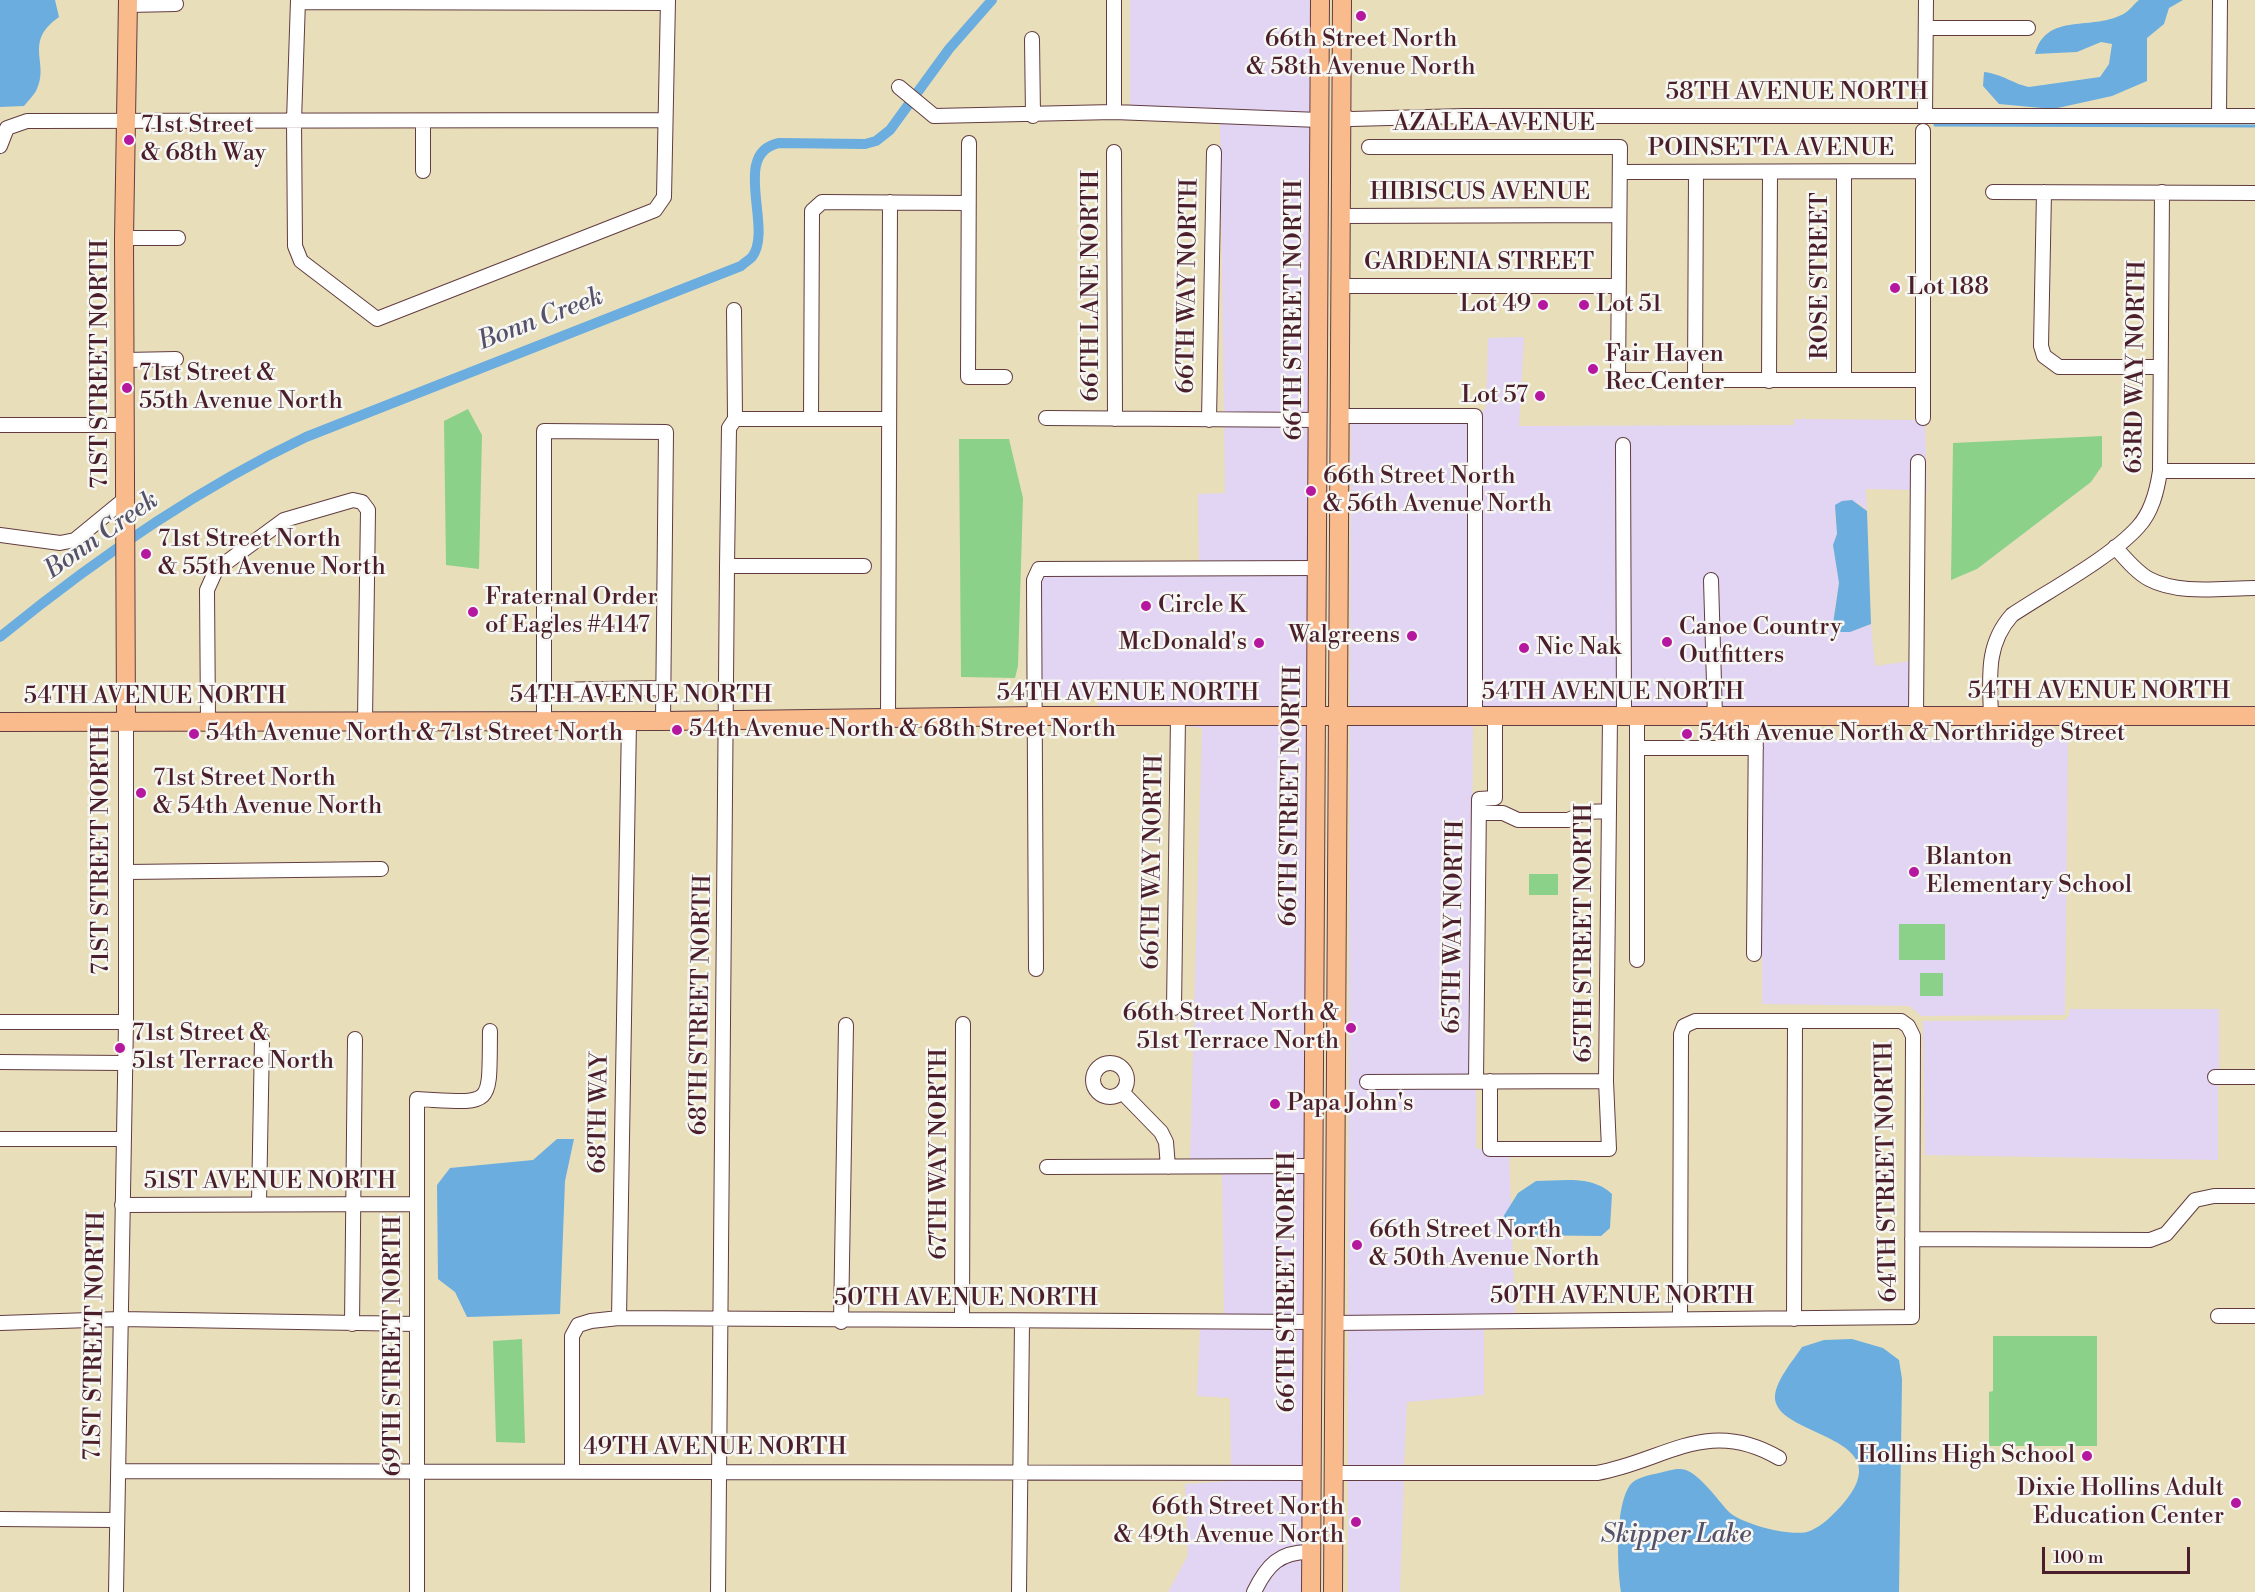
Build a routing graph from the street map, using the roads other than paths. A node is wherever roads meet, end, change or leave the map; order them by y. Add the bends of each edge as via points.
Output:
1 (1114, 0) edge
2 (1320, 0) edge
3 (1329, 0) edge
4 (1342, 0) edge
5 (1926, 0) edge
6 (2220, 0) edge
7 (298, 1) edge
8 (668, 2) edge
9 (128, 3) edge
10 (176, 4) dead end
11 (1926, 28) junction
12 (2028, 28) dead end
13 (1032, 39) dead end
14 (902, 90) dead end
15 (1114, 112) junction
16 (1340, 115) junction
17 (1925, 115) junction
18 (1033, 116) junction
19 (2218, 116) junction
20 (2255, 116) edge
21 (423, 120) junction
22 (665, 120) junction
23 (1319, 120) junction
24 (126, 121) junction
25 (294, 121) junction
26 (1923, 131) dead end
27 (969, 143) dead end
28 (0, 146) edge
29 (1369, 147) dead end
30 (1114, 152) dead end
31 (1214, 152) dead end
32 (423, 171) dead end
33 (1923, 171) junction
34 (1620, 172) junction
35 (1844, 172) junction
36 (1696, 173) junction
37 (1770, 173) junction
38 (1993, 192) dead end
39 (2044, 192) junction
40 (2162, 192) junction
41 (2255, 193) edge
42 (890, 202) junction
43 (968, 203) junction
44 (1619, 215) junction
45 (1340, 221) junction
46 (124, 238) junction
47 (178, 238) dead end
48 (1618, 285) junction
49 (1340, 286) junction
50 (1320, 307) junction
51 (734, 310) dead end
52 (176, 359) dead end
53 (125, 360) junction
54 (2159, 367) junction
55 (1005, 377) dead end
56 (1695, 380) junction
57 (1844, 380) junction
58 (1921, 380) junction
59 (1769, 381) junction
60 (1339, 416) junction
61 (811, 418) junction
62 (1046, 418) dead end
63 (1923, 418) dead end
64 (735, 419) junction
65 (889, 419) junction
66 (1114, 419) junction
67 (1209, 420) junction
68 (1320, 420) junction
69 (0, 425) edge
70 (125, 425) junction
71 (1623, 445) dead end
72 (1918, 462) dead end
73 (2160, 471) junction
74 (2255, 471) edge
75 (125, 499) junction
76 (1339, 525) junction
77 (0, 535) edge
78 (2115, 547) junction
79 (727, 566) junction
80 (864, 566) dead end
81 (1318, 568) junction
82 (1711, 580) dead end
83 (2255, 588) edge
84 (663, 688) junction
85 (545, 690) junction
86 (1034, 716) junction
87 (1991, 716) junction
88 (2255, 716) edge
89 (1179, 717) junction
90 (1623, 717) junction
91 (1715, 717) junction
92 (1756, 717) junction
93 (1916, 717) junction
94 (1316, 718) junction
95 (1338, 718) junction
96 (1475, 718) junction
97 (1495, 718) junction
98 (888, 719) junction
99 (365, 720) junction
100 (728, 720) junction
101 (544, 721) junction
102 (629, 721) junction
103 (663, 721) junction
104 (0, 722) edge
105 (126, 722) junction
106 (208, 722) junction
107 (1637, 748) junction
108 (1756, 748) junction
109 (1609, 811) junction
110 (1479, 813) junction
111 (381, 869) dead end
112 (127, 872) junction
113 (1315, 888) junction
114 (1336, 942) junction
115 (1754, 954) dead end
116 (1637, 960) dead end
117 (1314, 961) junction
118 (1036, 969) dead end
119 (1173, 1008) dead end
120 (1336, 1020) junction
121 (1796, 1021) junction
122 (0, 1022) edge
123 (126, 1022) junction
124 (963, 1024) dead end
125 (846, 1026) dead end
126 (1313, 1028) junction
127 (490, 1031) dead end
128 (355, 1039) dead end
129 (262, 1040) dead end
130 (0, 1062) edge
131 (124, 1063) junction
132 (2215, 1077) dead end
133 (2255, 1077) edge
134 (1483, 1081) junction
135 (1606, 1081) junction
136 (1367, 1082) dead end
137 (1122, 1092) dead end
138 (0, 1139) edge
139 (123, 1139) junction
140 (1609, 1149) joint
141 (1335, 1150) junction
142 (1312, 1166) junction
143 (1047, 1167) dead end
144 (1168, 1167) junction
145 (2255, 1196) edge
146 (259, 1203) junction
147 (353, 1204) junction
148 (417, 1204) junction
149 (122, 1205) junction
150 (1312, 1210) junction
151 (1912, 1239) junction
152 (2218, 1316) dead end
153 (2255, 1316) edge
154 (1912, 1317) joint
155 (619, 1318) junction
156 (1680, 1318) junction
157 (120, 1319) junction
158 (1794, 1319) junction
159 (721, 1320) junction
160 (962, 1320) junction
161 (841, 1322) junction
162 (1022, 1322) junction
163 (1313, 1322) junction
164 (0, 1323) edge
165 (1333, 1323) junction
166 (352, 1324) junction
167 (417, 1324) junction
168 (1334, 1409) junction
169 (1779, 1458) dead end
170 (416, 1470) junction
171 (572, 1470) junction
172 (118, 1471) junction
173 (720, 1471) junction
174 (1019, 1471) junction
175 (1311, 1473) junction
176 (1335, 1473) junction
177 (0, 1519) edge
178 (116, 1520) junction
179 (1311, 1527) junction
180 (1311, 1552) junction
181 (116, 1592) edge
182 (417, 1592) edge
183 (718, 1592) edge
184 (1019, 1592) edge
185 (1254, 1592) edge
186 (1311, 1592) edge
187 (1321, 1592) edge
188 (1333, 1592) edge

1 - 15 street
2 - 23 main road, 66TH STREET NORTH
3 - 16 main road via 1330,93
4 - 16 main road, 66TH STREET NORTH
5 - 11 street
6 - 19 street
7 - 8 street
7 - 25 street
8 - 22 street
9 - 10 street
9 - 24 main road, 71ST STREET NORTH
11 - 12 street
11 - 17 street
13 - 18 street
14 - 18 street via 934,116
15 - 18 street
15 - 23 street
16 - 17 street, 58TH AVENUE NORTH via 1351,119
16 - 45 main road, 66TH STREET NORTH
17 - 19 street, 58TH AVENUE NORTH
19 - 20 street, 58TH AVENUE NORTH
21 - 22 street
21 - 25 street
21 - 32 street
22 - 25 street via 664,198 655,210 377,319 301,261 295,246
23 - 45 main road via 1329,136 1331,215
23 - 50 main road, 66TH STREET NORTH
24 - 25 street
24 - 28 street via 27,121 7,128
24 - 46 main road, 71ST STREET NORTH
26 - 33 street
27 - 43 street
29 - 34 street, AZALEA AVENUE via 1620,147
30 - 66 street, 66TH LANE NORTH
31 - 67 street, 66TH WAY NORTH
33 - 35 street, POINSETTA AVENUE
33 - 58 street
34 - 36 street, POINSETTA AVENUE
34 - 44 street
35 - 37 street, POINSETTA AVENUE
35 - 57 street, ROSE STREET
36 - 37 street, POINSETTA AVENUE
36 - 56 street
37 - 59 street
38 - 39 street
39 - 40 street
39 - 54 street via 2044,356 2059,367
40 - 41 street
40 - 54 street, 63RD WAY NORTH
42 - 43 street
42 - 61 street via 822,202 812,211
42 - 65 street
43 - 55 street via 968,377
44 - 45 street, HIBISCUS AVENUE
44 - 48 street
45 - 49 main road, 66TH STREET NORTH
46 - 47 street
46 - 53 main road, 71ST STREET NORTH
48 - 49 street, GARDENIA STREET
48 - 56 street via 1618,380
49 - 60 main road, 66TH STREET NORTH
50 - 60 main road via 1329,398
50 - 68 main road, 66TH STREET NORTH
51 - 64 street, 68TH STREET NORTH
52 - 53 street
53 - 70 main road, 71ST STREET NORTH
54 - 73 street, 63RD WAY NORTH
56 - 59 street
57 - 58 street
57 - 59 street
58 - 63 street
60 - 76 main road, 66TH STREET NORTH
60 - 96 street via 1475,416
61 - 64 street
61 - 65 street
62 - 66 street
64 - 79 street, 68TH STREET NORTH via 729,428
65 - 98 street
66 - 67 street
67 - 68 street
68 - 76 main road via 1326,429 1329,504
68 - 81 main road, 66TH STREET NORTH
69 - 70 street
70 - 75 main road, 71ST STREET NORTH
71 - 90 street
72 - 93 street
73 - 74 street
73 - 78 street, 63RD WAY NORTH via 2146,516
75 - 77 street via 75,540 60,543
75 - 105 main road, 71ST STREET NORTH
76 - 95 main road, 66TH STREET NORTH
78 - 83 street via 2148,579 2166,586
78 - 87 street, 63RD WAY NORTH via 2012,615 2001,627 1990,657
79 - 80 street
79 - 100 street, 68TH STREET NORTH
81 - 86 street via 1039,569 1034,580
81 - 94 main road, 66TH STREET NORTH
82 - 91 street
84 - 85 street
84 - 85 street via 666,432 544,431
84 - 103 street
85 - 101 street
86 - 89 main road, 54TH AVENUE NORTH
86 - 98 main road, 54TH AVENUE NORTH
86 - 118 street
87 - 88 main road, 54TH AVENUE NORTH
87 - 93 main road, 54TH AVENUE NORTH
89 - 94 main road, 54TH AVENUE NORTH
89 - 119 street, 66TH WAY NORTH
90 - 91 main road, 54TH AVENUE NORTH
90 - 97 main road, 54TH AVENUE NORTH
90 - 107 street
90 - 109 street, 65TH STREET NORTH
91 - 92 main road, 54TH AVENUE NORTH
92 - 93 main road, 54TH AVENUE NORTH
92 - 108 street
94 - 95 main road, 54TH AVENUE NORTH
94 - 113 main road, 66TH STREET NORTH
95 - 96 main road, 54TH AVENUE NORTH
95 - 114 main road, 66TH STREET NORTH
96 - 97 main road, 54TH AVENUE NORTH
97 - 110 street, 65TH WAY NORTH via 1495,798 1479,799
98 - 100 main road, 54TH AVENUE NORTH
99 - 101 main road, 54TH AVENUE NORTH
99 - 106 main road, 54TH AVENUE NORTH
99 - 106 street via 368,510 362,501 352,500 284,520 216,570 207,590
100 - 103 main road, 54TH AVENUE NORTH
100 - 159 street, 68TH STREET NORTH
101 - 102 main road, 54TH AVENUE NORTH
102 - 103 main road, 54TH AVENUE NORTH
102 - 155 street, 68TH WAY
104 - 105 main road, 54TH AVENUE NORTH
105 - 106 main road, 54TH AVENUE NORTH
105 - 112 street, 71ST STREET NORTH
107 - 108 street
107 - 116 street
108 - 115 street
109 - 110 street via 1587,812 1568,820 1518,820 1503,813
109 - 135 street, 65TH STREET NORTH
110 - 134 street, 65TH WAY NORTH
111 - 112 street
112 - 123 street, 71ST STREET NORTH
113 - 114 main road via 1326,902 1327,938
113 - 117 main road, 66TH STREET NORTH
114 - 120 main road, 66TH STREET NORTH
117 - 120 main road via 1325,968 1326,1007
117 - 126 main road, 66TH STREET NORTH
120 - 141 main road, 66TH STREET NORTH
121 - 151 street, 64TH STREET NORTH via 1901,1021 1908,1026 1913,1036
121 - 156 street via 1695,1021 1684,1026
121 - 158 street
122 - 123 street
123 - 131 street, 71ST STREET NORTH
124 - 160 street, 67TH WAY NORTH
125 - 161 street
126 - 141 main road via 1322,1031 1325,1038 1326,1132
126 - 142 main road, 66TH STREET NORTH
127 - 148 street, 69TH STREET NORTH via 489,1087 483,1097 473,1102 417,1099
128 - 147 street
129 - 146 street
130 - 131 street
131 - 139 street, 71ST STREET NORTH
132 - 133 street
134 - 135 street
134 - 136 street
134 - 140 street, 65TH WAY NORTH via 1490,1149
135 - 140 street, 65TH STREET NORTH
137 - 144 street via 1161,1132
138 - 139 street, 51ST AVENUE NORTH
139 - 149 street, 71ST STREET NORTH
141 - 165 main road, 66TH STREET NORTH
142 - 144 street
142 - 150 main road, 66TH STREET NORTH
143 - 144 street
145 - 151 street via 2195,1200 2168,1232 2150,1240
146 - 147 street, 51ST AVENUE NORTH
146 - 149 street, 51ST AVENUE NORTH
147 - 148 street, 51ST AVENUE NORTH
147 - 166 street
148 - 167 street, 69TH STREET NORTH
149 - 157 street, 71ST STREET NORTH
150 - 163 main road, 66TH STREET NORTH
150 - 165 main road via 1323,1239 1324,1306 1327,1319
151 - 154 street, 64TH STREET NORTH
152 - 153 street
154 - 158 street, 50TH AVENUE NORTH
155 - 159 street, 50TH AVENUE NORTH
155 - 171 street via 578,1325 572,1336
156 - 158 street, 50TH AVENUE NORTH
156 - 165 street, 50TH AVENUE NORTH
157 - 164 street
157 - 166 street
157 - 172 street, 71ST STREET NORTH
159 - 161 street, 50TH AVENUE NORTH
159 - 173 street, 68TH STREET NORTH
160 - 161 street, 50TH AVENUE NORTH
160 - 162 street, 50TH AVENUE NORTH
162 - 163 street, 50TH AVENUE NORTH
162 - 174 street
163 - 168 main road via 1319,1326 1323,1341 1323,1390
163 - 175 main road, 66TH STREET NORTH
165 - 168 main road, 66TH STREET NORTH
166 - 167 street
167 - 170 street, 69TH STREET NORTH
168 - 176 main road, 66TH STREET NORTH
169 - 176 street via 1759,1446 1706,1439 1679,1445 1618,1470 1596,1473
170 - 171 street, 49TH AVENUE NORTH
170 - 172 street, 49TH AVENUE NORTH
170 - 182 street, 69TH STREET NORTH
171 - 173 street, 49TH AVENUE NORTH
172 - 178 street, 71ST STREET NORTH
173 - 174 street, 49TH AVENUE NORTH
173 - 183 street, 68TH STREET NORTH
174 - 175 street, 49TH AVENUE NORTH
174 - 184 street
175 - 179 main road, 66TH STREET NORTH
176 - 188 main road, 66TH STREET NORTH
177 - 178 street
178 - 181 street, 71ST STREET NORTH
179 - 180 main road, 66TH STREET NORTH
179 - 187 main road via 1320,1541
180 - 185 street via 1285,1555 1273,1561
180 - 186 main road, 66TH STREET NORTH

